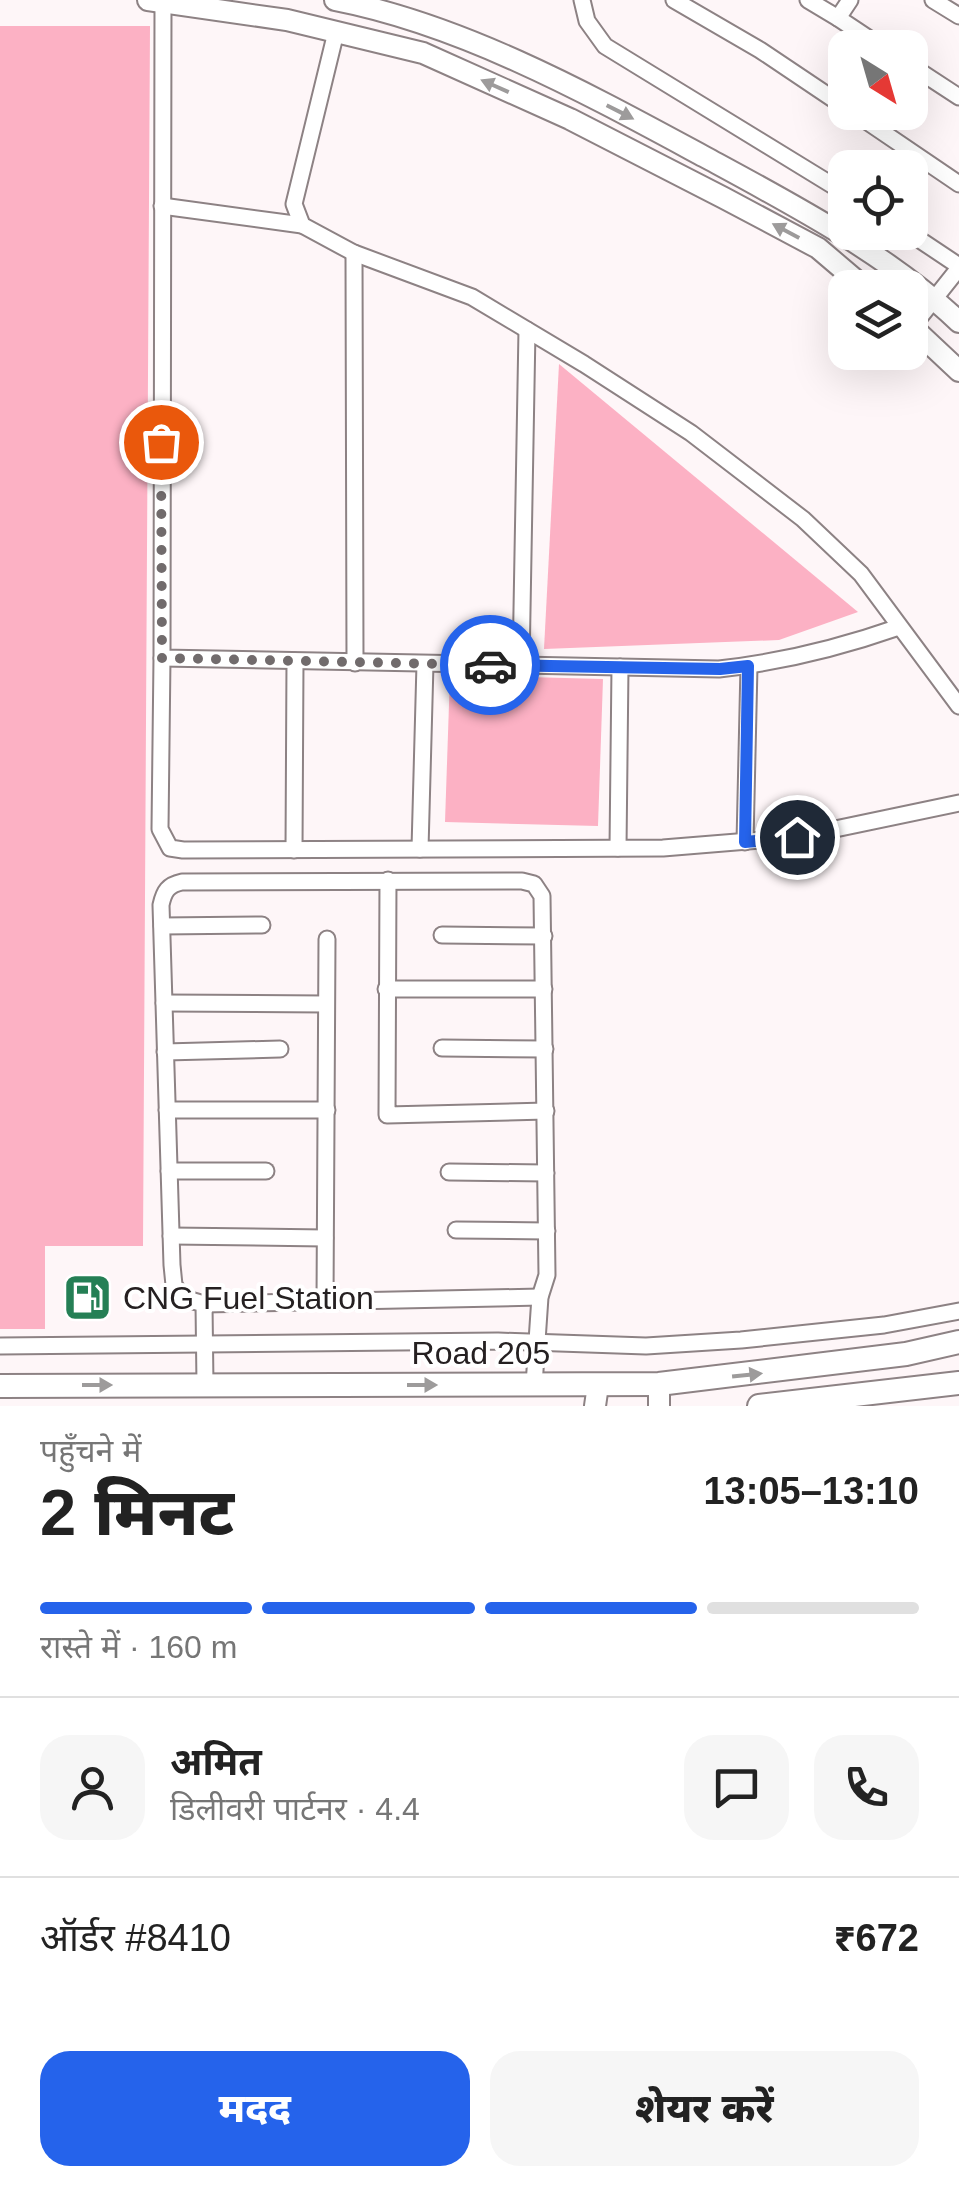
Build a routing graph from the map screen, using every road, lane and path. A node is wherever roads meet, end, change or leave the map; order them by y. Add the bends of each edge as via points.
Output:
1 (335, 0) edge
2 (582, 0) edge
3 (674, 0) edge
4 (808, 0) edge
5 (850, 0) edge
6 (933, 0) edge
7 (155, 1) edge
8 (959, 16) edge
9 (838, 18) junction
10 (856, 30) edge
11 (336, 32) junction
12 (928, 77) edge
13 (828, 96) edge
14 (959, 97) edge
15 (880, 130) edge
16 (828, 183) edge
17 (959, 184) edge
18 (162, 206) junction
19 (302, 225) junction
20 (928, 246) edge
21 (354, 253) junction
22 (959, 267) edge
23 (844, 270) edge
24 (934, 298) junction
25 (928, 305) edge
26 (959, 322) edge
27 (527, 330) junction
28 (928, 342) edge
29 (959, 372) edge
30 (899, 627) junction
31 (162, 658) junction
32 (295, 661) junction
33 (356, 662) junction
34 (424, 664) junction
35 (521, 666) junction
36 (748, 666) junction
37 (620, 668) junction
38 (959, 706) edge
39 (959, 803) edge
40 (745, 842) junction
41 (618, 848) junction
42 (420, 849) junction
43 (294, 850) junction
44 (388, 880) junction
45 (262, 925) dead end
46 (162, 926) junction
47 (442, 935) dead end
48 (544, 936) junction
49 (327, 939) dead end
50 (386, 989) junction
51 (544, 989) junction
52 (164, 1002) junction
53 (326, 1004) junction
54 (442, 1048) dead end
55 (280, 1049) dead end
56 (545, 1049) junction
57 (166, 1052) junction
58 (167, 1110) junction
59 (327, 1110) junction
60 (546, 1111) junction
61 (169, 1171) junction
62 (266, 1171) dead end
63 (449, 1172) dead end
64 (546, 1172) junction
65 (456, 1230) dead end
66 (547, 1230) junction
67 (170, 1236) junction
68 (326, 1238) junction
69 (540, 1297) junction
70 (325, 1302) junction
71 (204, 1304) junction
72 (959, 1311) edge
73 (959, 1342) edge
74 (536, 1343) junction
75 (205, 1344) junction
76 (0, 1346) edge
77 (959, 1384) edge
78 (205, 1385) junction
79 (534, 1385) junction
80 (0, 1386) edge
81 (659, 1395) edge
82 (596, 1396) edge
83 (854, 1401) edge
84 (824, 1402) edge
85 (758, 1406) edge

1 -> 24 street via 491,48 607,105 800,208
2 - 16 street via 605,46
3 - 13 street
4 - 9 street
5 - 9 street
6 - 8 street
7 - 11 street
7 - 18 street
9 - 10 street
11 - 19 street via 294,204
23 -> 11 street via 818,248 570,119 423,53
12 - 14 street
15 - 17 street
18 - 19 street
18 - 31 street
19 - 21 street
20 - 22 street
21 - 27 street via 472,298
21 - 33 street
22 - 24 street
24 - 25 street
24 - 26 street
27 - 30 street via 691,434 802,519 861,574
27 - 35 street
28 - 29 street
30 - 36 street via 840,648
30 - 38 street
31 - 32 street
31 - 43 street via 162,840 183,850
32 - 33 street
32 - 43 street
33 - 34 street
34 - 35 street
34 - 42 street
35 - 37 street
36 - 37 street
36 - 40 street
37 - 41 street
39 - 40 street
40 - 41 street
41 - 42 street
42 - 43 street
44 - 46 street via 171,884 164,892
44 - 48 street via 534,884 542,896
44 - 50 street
45 - 46 street
46 - 52 street
47 - 48 street
48 - 51 street
49 - 53 street
50 - 51 street
50 - 60 street via 387,1115
51 - 56 street
52 - 53 street
52 - 57 street
53 - 59 street
54 - 56 street
55 - 57 street
56 - 60 street
57 - 58 street
58 - 59 street
58 - 61 street
59 - 68 street
60 - 64 street
61 - 62 street
61 - 67 street
63 - 64 street
64 - 66 street
65 - 66 street
66 - 69 street
67 - 68 street
67 - 71 street via 174,1285 183,1298
68 - 70 street
69 - 70 street
69 - 74 street
70 - 71 street
71 - 75 street
72 - 74 street via 742,1340
81 -> 73 main road, Road 205
74 - 75 street
74 - 79 street
75 - 76 street
75 - 78 street
77 - 83 main road
78 -> 79 main road, Road 205
80 -> 78 main road, Road 205
79 - 82 main road, Road 205
81 - 82 main road, Road 205
83 - 84 main road
84 - 85 main road

